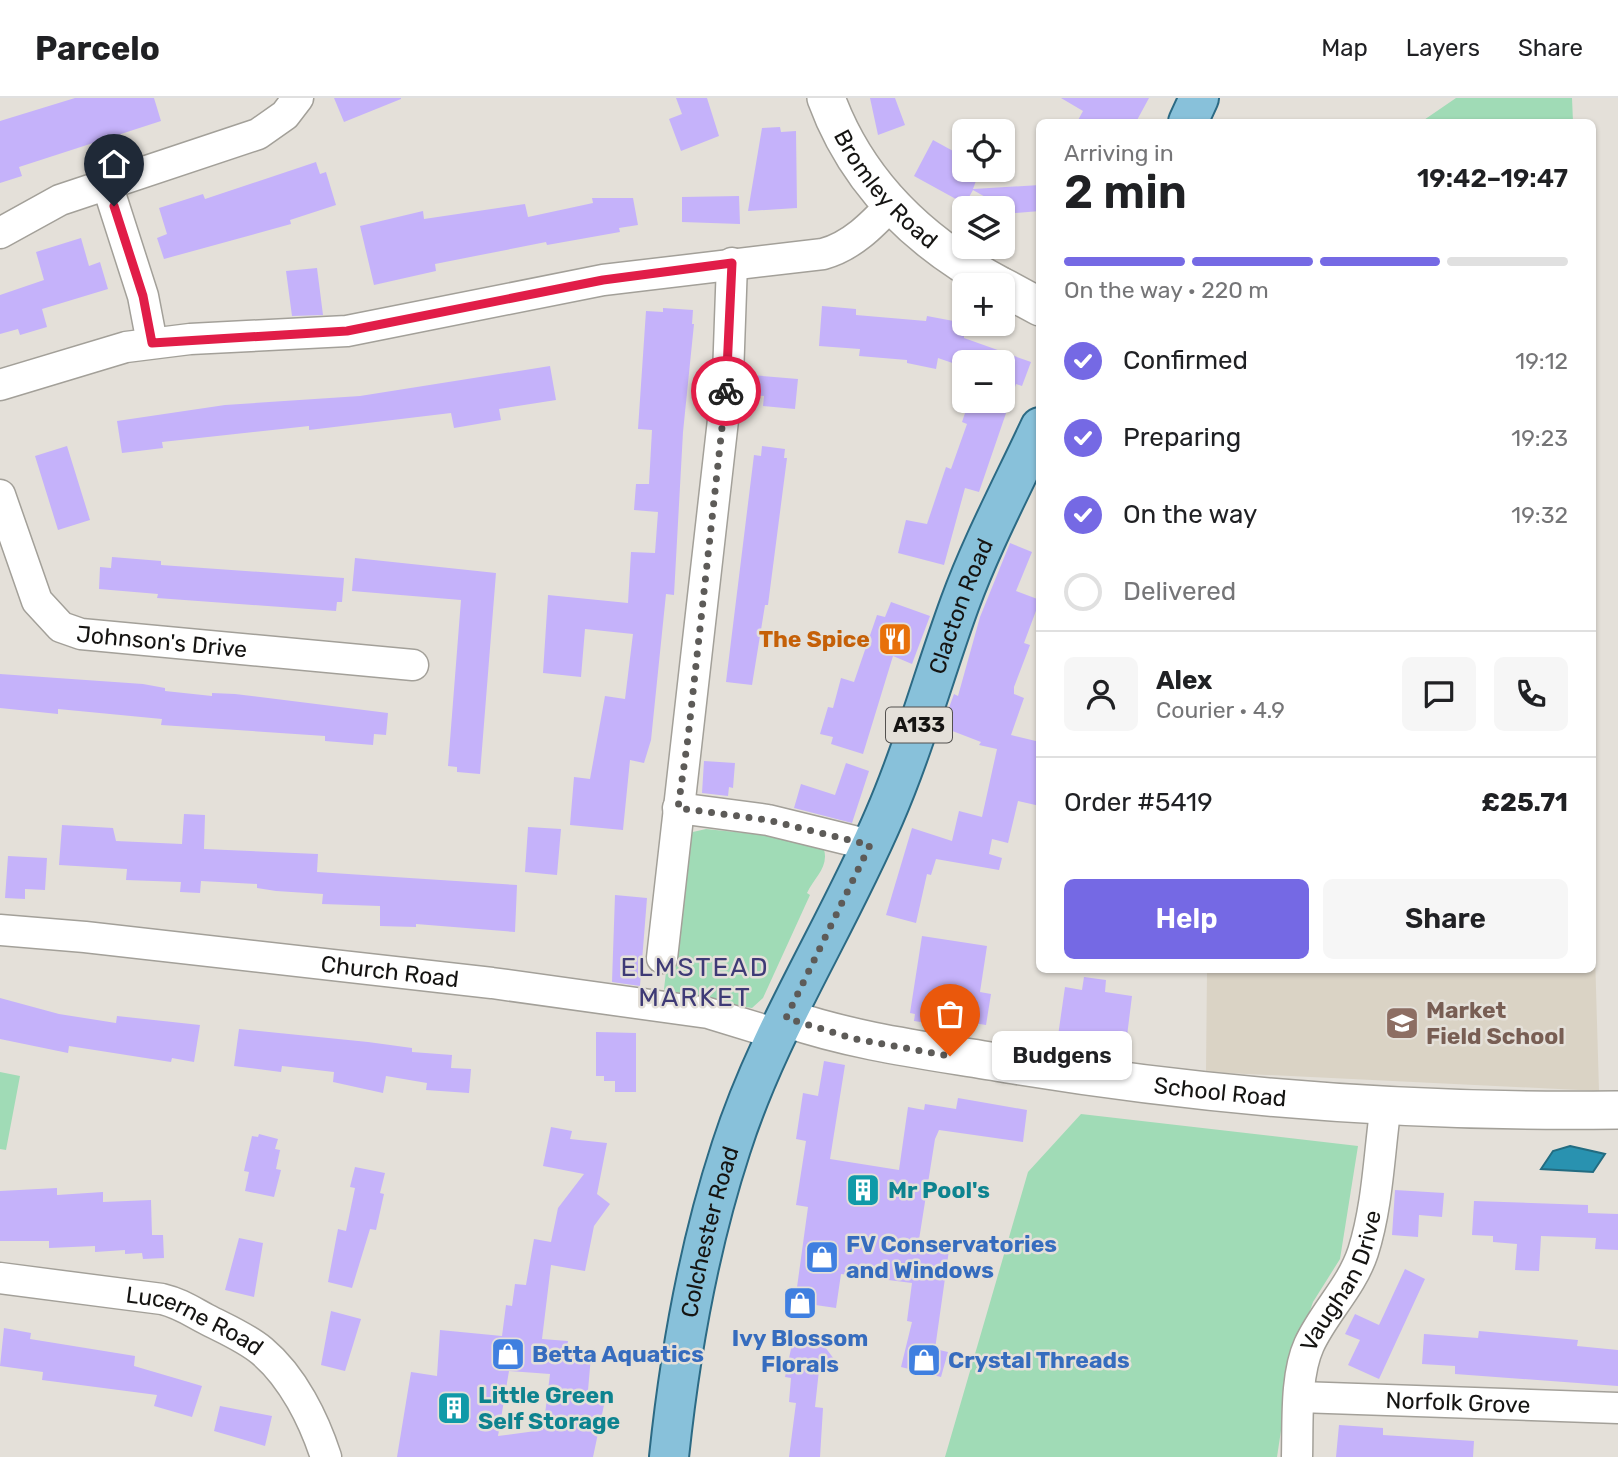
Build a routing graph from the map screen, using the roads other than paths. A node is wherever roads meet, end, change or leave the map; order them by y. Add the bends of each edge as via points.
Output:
1 (299, 98) edge
2 (826, 98) edge
3 (1199, 98) edge
4 (1189, 119) edge
5 (107, 184) junction
6 (892, 204) junction
7 (0, 233) edge
8 (732, 263) junction
9 (980, 273) edge
10 (1015, 294) edge
11 (1036, 305) edge
12 (152, 343) junction
13 (0, 384) edge
14 (1036, 436) edge
15 (0, 495) edge
16 (413, 665) dead end
17 (678, 808) junction
18 (870, 845) junction
19 (0, 930) edge
20 (662, 958) dead end
21 (781, 1026) junction
22 (1385, 1104) junction
23 (1618, 1110) edge
24 (0, 1278) edge
25 (1298, 1397) junction
26 (1618, 1408) edge
27 (326, 1457) edge
28 (669, 1457) edge
29 (1297, 1457) edge

1 - 5 street via 285,116 258,134
2 - 6 street, Bromley Road via 869,180
3 - 4 main road
5 - 7 street via 47,206
5 - 12 street via 143,296
6 - 8 street via 839,250
6 - 9 street, Bromley Road via 934,245
8 - 12 street via 603,280 347,331
8 - 17 street via 728,376
10 - 11 street, Bromley Road
12 - 13 street via 100,353
14 - 18 main road, Clacton Road / A133 via 961,601 915,736
15 - 16 street, Johnson's Drive via 37,601 53,621 69,631
17 - 18 street via 768,820
17 - 20 street
18 - 21 main road, Clacton Road / A133
19 - 21 street, Church Road via 519,987
21 - 22 street, School Road via 1093,1079
21 - 28 main road, Colchester Road / A133 via 731,1147 704,1241 678,1374
22 - 23 street, School Road
22 - 25 street, Vaughan Drive via 1372,1219 1363,1252 1353,1279 1309,1346
24 - 27 street, Lucerne Road via 162,1299 229,1330 279,1369 308,1412
25 - 26 street, Norfolk Grove
25 - 29 street, Vaughan Drive

